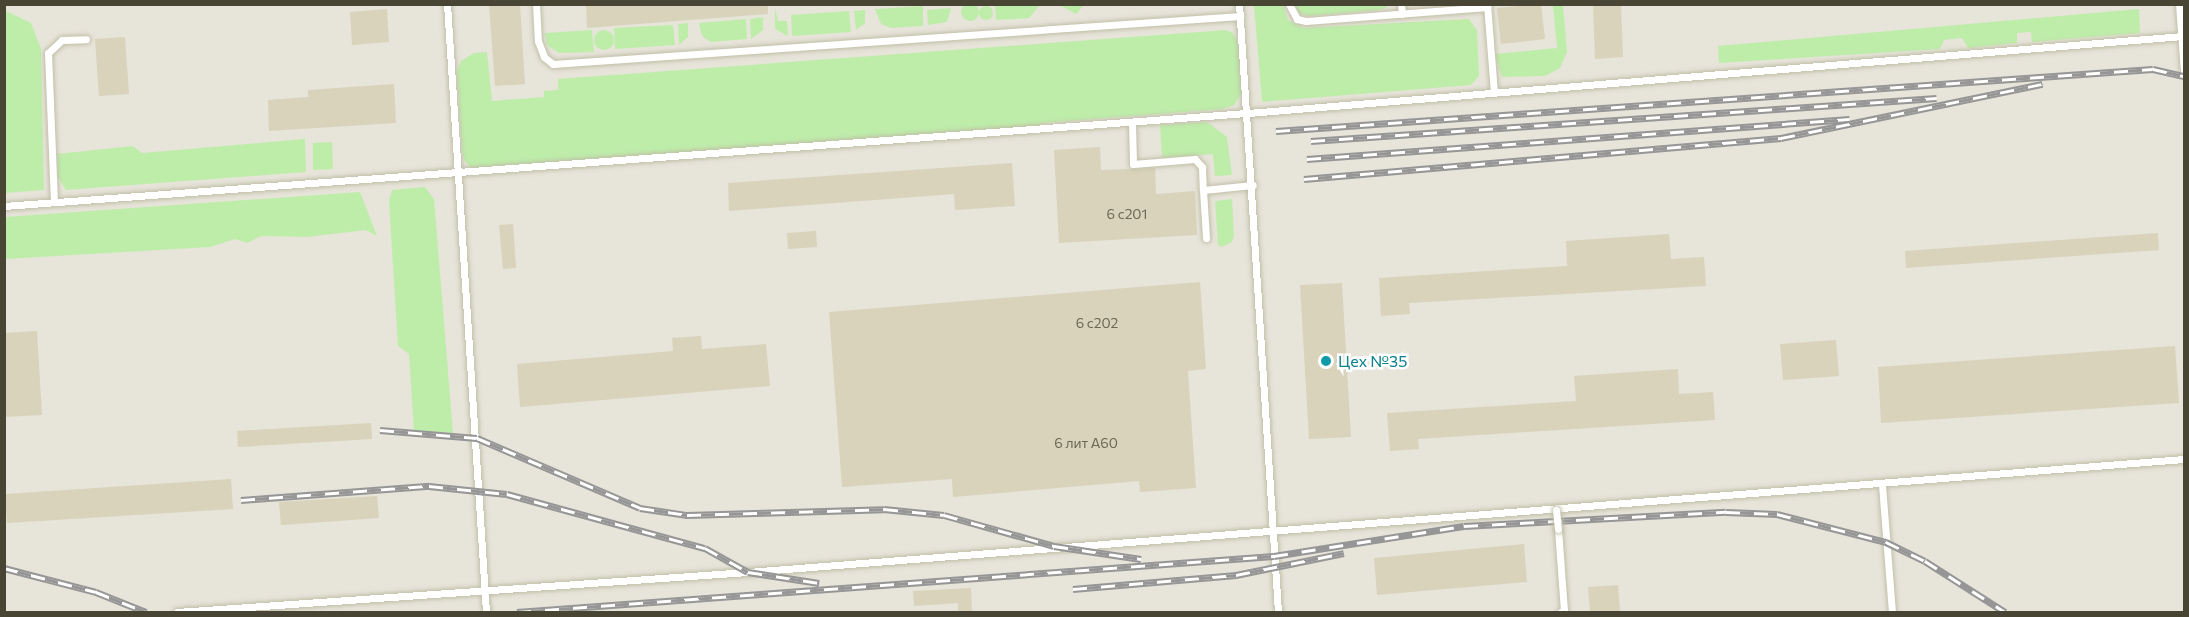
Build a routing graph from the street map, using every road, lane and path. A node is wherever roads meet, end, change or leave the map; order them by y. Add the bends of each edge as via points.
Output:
1 (447, 4) edge
2 (536, 4) edge
3 (1239, 4) edge
4 (1289, 4) edge
5 (1401, 4) edge
6 (2179, 4) edge
7 (1487, 6) edge
8 (1402, 14) junction
9 (1240, 16) junction
10 (2182, 36) junction
11 (86, 39) dead end
12 (2184, 72) edge
13 (1494, 93) junction
14 (1248, 113) junction
15 (1132, 122) junction
16 (458, 174) junction
17 (1253, 185) junction
18 (1203, 190) junction
19 (54, 202) junction
20 (4, 206) edge
21 (1206, 238) dead end
22 (2184, 459) edge
23 (1882, 485) junction
24 (1556, 509) junction
25 (1274, 529) junction
26 (485, 591) junction
27 (177, 612) edge
28 (486, 612) edge
29 (1278, 612) edge
30 (1561, 612) edge
31 (1892, 612) edge

1 - 16 lane
2 - 9 lane via 538,41 544,57 553,64
3 - 9 lane
4 - 8 lane via 1297,19 1306,21
5 - 8 lane
6 - 10 lane
7 - 8 lane
7 - 13 lane
9 - 14 lane
10 - 12 lane
10 - 13 lane
11 - 19 lane via 62,40 48,53
13 - 14 lane
14 - 15 lane
14 - 17 lane
15 - 16 lane
15 - 18 lane via 1133,164 1196,159 1202,167
16 - 19 lane
16 - 26 lane
17 - 18 lane
17 - 25 lane
18 - 21 lane
19 - 20 lane
22 - 23 lane
23 - 24 lane
23 - 31 lane
24 - 25 lane
24 - 30 lane, bridge via 1564,610
25 - 26 lane
25 - 29 lane
26 - 27 lane
26 - 28 lane

